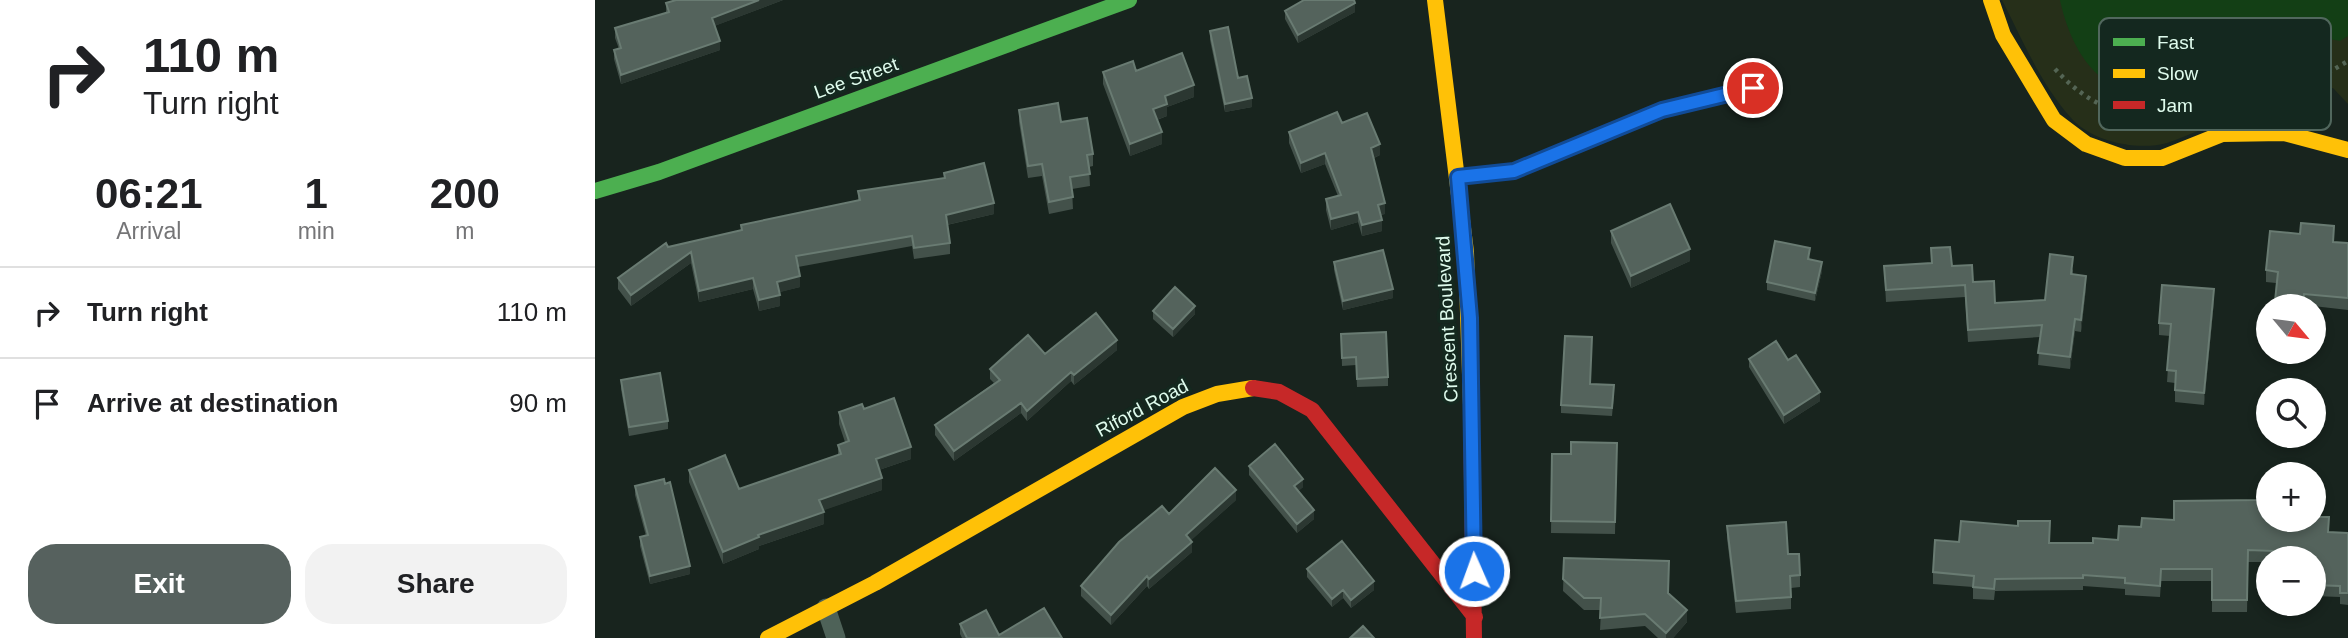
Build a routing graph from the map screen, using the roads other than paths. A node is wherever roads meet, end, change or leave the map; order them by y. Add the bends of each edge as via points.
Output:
1 (1129, 0) edge
2 (1435, 0) edge
3 (1991, 0) edge
4 (1753, 88) dead end
5 (2348, 150) edge
6 (1458, 177) junction
7 (595, 191) edge
8 (826, 608) junction
9 (1475, 617) junction
10 (768, 638) edge
11 (836, 638) edge
12 (1474, 638) edge

1 - 7 street, Lee Street via 659,172
2 - 6 street, Crescent Boulevard
3 - 5 street via 2003,35 2054,120 2086,144 2125,158 2162,158 2222,134 2284,133
4 - 6 lane via 1662,110 1514,171
6 - 9 street, Crescent Boulevard via 1470,318
8 - 9 street, Riford Road via 1183,407 1225,389 1263,388 1282,392 1312,410
8 - 10 street, Riford Road
8 - 11 street
9 - 12 street, Crescent Boulevard

